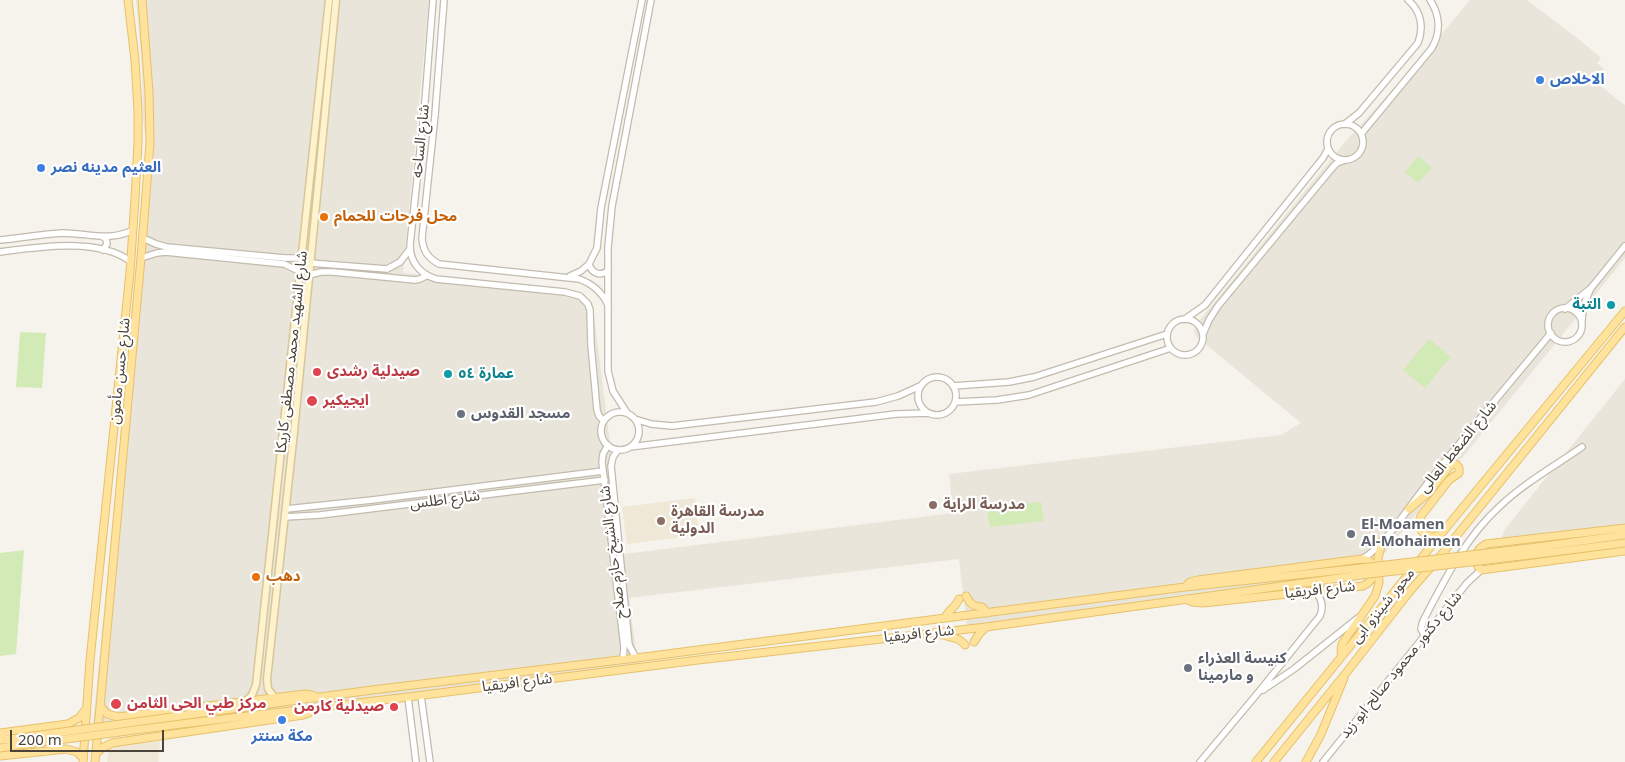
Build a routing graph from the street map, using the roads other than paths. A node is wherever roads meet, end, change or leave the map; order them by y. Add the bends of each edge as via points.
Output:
1 (128, 0) edge
2 (142, 0) edge
3 (329, 0) edge
4 (336, 0) edge
5 (433, 0) edge
6 (444, 0) edge
7 (642, 0) edge
8 (652, 0) edge
9 (1408, 0) edge
10 (1430, 0) edge
11 (425, 101) junction
12 (436, 102) junction
13 (424, 114) junction
14 (435, 115) junction
15 (1345, 124) junction
16 (1361, 134) junction
17 (1328, 148) junction
18 (1345, 160) junction
19 (133, 230) junction
20 (103, 237) junction
21 (143, 238) junction
22 (0, 240) edge
23 (1625, 246) edge
24 (160, 249) junction
25 (410, 249) junction
26 (103, 250) junction
27 (0, 252) edge
28 (141, 258) junction
29 (302, 258) junction
30 (285, 261) junction
31 (131, 262) junction
32 (310, 263) junction
33 (329, 264) junction
34 (589, 264) junction
35 (608, 271) junction
36 (300, 272) junction
37 (327, 272) junction
38 (309, 275) junction
39 (426, 276) junction
40 (569, 277) junction
41 (1591, 288) junction
42 (608, 305) junction
43 (1565, 308) junction
44 (1625, 311) edge
45 (1185, 319) junction
46 (1582, 323) junction
47 (1625, 327) edge
48 (1551, 333) junction
49 (1167, 334) junction
50 (1203, 334) junction
51 (1171, 348) junction
52 (920, 386) junction
53 (953, 386) junction
54 (286, 396) junction
55 (298, 397) junction
56 (955, 402) junction
57 (284, 411) junction
58 (296, 411) junction
59 (627, 413) junction
60 (928, 413) junction
61 (635, 419) junction
62 (604, 421) junction
63 (608, 445) junction
64 (1582, 446) dead end
65 (630, 447) junction
66 (618, 450) junction
67 (603, 471) junction
68 (605, 480) junction
69 (286, 509) junction
70 (1409, 509) junction
71 (285, 517) junction
72 (1625, 528) edge
73 (1441, 534) junction
74 (1625, 535) edge
75 (1383, 539) junction
76 (1625, 543) edge
77 (1625, 550) edge
78 (1362, 559) junction
79 (1481, 570) junction
80 (1185, 587) junction
81 (1314, 591) junction
82 (1186, 599) junction
83 (987, 612) junction
84 (1363, 614) junction
85 (945, 618) junction
86 (986, 627) junction
87 (935, 632) junction
88 (1425, 636) junction
89 (974, 642) dead end
90 (626, 644) junction
91 (965, 645) dead end
92 (1342, 656) junction
93 (636, 658) junction
94 (622, 659) junction
95 (1346, 673) junction
96 (256, 685) junction
97 (267, 686) junction
98 (1259, 692) junction
99 (421, 696) junction
100 (408, 697) junction
101 (275, 698) junction
102 (318, 698) junction
103 (246, 701) junction
104 (87, 706) junction
105 (101, 707) junction
106 (313, 708) junction
107 (131, 715) junction
108 (86, 723) junction
109 (99, 724) junction
110 (50, 727) junction
111 (0, 733) edge
112 (0, 740) edge
113 (133, 740) junction
114 (84, 742) junction
115 (97, 742) junction
116 (0, 748) edge
117 (49, 751) junction
118 (0, 756) edge
119 (96, 758) edge
120 (83, 760) edge
121 (416, 762) edge
122 (430, 762) edge
123 (1200, 762) edge
124 (1256, 762) edge
125 (1274, 762) edge
126 (1306, 762) edge
127 (1323, 762) edge

1 - 19 main road, شارع حسن مأمون via 138,111
2 - 21 main road, شارع حسن مأمون via 150,144
3 - 29 main road, شارع الشهيد محمد مصطفى كاريكا
4 - 32 main road, شارع الشهيد محمد مصطفى كاريكا
5 - 11 street, شارع الساحه
6 - 12 street, شارع الساحه
7 - 34 street via 601,208 597,248
8 - 35 street via 612,206
9 - 15 street via 1420,19 1418,42 1359,113
10 - 16 street via 1438,21 1432,48
11 - 12 street
11 - 13 street, شارع الساحه
12 - 14 street, شارع الساحه
13 - 14 street
13 - 25 street, شارع الساحه
14 - 40 street, شارع الساحه via 422,242 429,257 439,264
15 - 16 street
15 - 17 street via 1335,126 1328,134
16 - 18 street via 1363,144 1360,153
17 - 18 street via 1334,157
17 - 45 street via 1205,304
18 - 50 street via 1333,167 1218,306
19 - 20 street
19 - 31 main road, شارع حسن مأمون
20 - 22 street via 63,233
20 - 26 street via 107,244
21 - 24 street
21 - 28 main road, شارع حسن مأمون
23 - 41 street
24 - 28 street
24 - 30 street
25 - 33 street via 400,262 387,268
25 - 39 street via 416,265
26 - 27 street via 68,245
26 - 31 street via 118,253
28 - 105 main road, شارع حسن مأمون
29 - 30 street
29 - 36 main road, شارع الشهيد محمد مصطفى كاريكا
30 - 36 street
31 - 104 main road, شارع حسن مأمون
32 - 33 street
32 - 38 main road, شارع الشهيد محمد مصطفى كاريكا
33 - 37 street
34 - 35 street via 595,273
34 - 40 street
35 - 42 street
36 - 54 main road, شارع الشهيد محمد مصطفى كاريكا
37 - 38 street
37 - 39 street via 415,280
38 - 55 main road, شارع الشهيد محمد مصطفى كاريكا
39 - 62 street via 580,296 590,310 597,410
40 - 42 street via 594,286
41 - 43 street
41 - 46 street via 1583,307
42 - 59 street via 609,377 616,397
43 - 46 street via 1577,314
43 - 48 street via 1551,316
44 - 73 main road, محور شينزو ابى
45 - 49 street via 1173,323
45 - 50 street via 1197,323
46 - 48 street via 1580,333 1572,340 1558,340
47 - 95 main road, محور شينزو ابى
48 - 70 street, شارع الضغط العالى
49 - 51 street
49 - 53 street via 1034,377
50 - 51 street via 1202,344 1192,354 1178,354
51 - 56 street via 1029,395
52 - 53 street via 928,378 940,377
52 - 60 street via 918,401
52 - 61 street via 876,402 672,426
53 - 56 street
54 - 55 main road
54 - 57 main road, شارع الشهيد محمد مصطفى كاريكا
55 - 58 main road, شارع الشهيد محمد مصطفى كاريكا
56 - 60 street via 944,413
57 - 58 main road
57 - 96 main road, شارع الشهيد محمد مصطفى كاريكا
58 - 69 main road, شارع الشهيد محمد مصطفى كاريكا
59 - 61 street
59 - 62 street via 616,412
60 - 65 street via 896,414
61 - 65 street via 639,434
62 - 63 street via 601,429
63 - 66 street
63 - 67 street, شارع الشيخ حازم صلاح via 602,458
64 - 88 street via 1512,495 1471,537 1423,621 1421,629
65 - 66 street
66 - 90 street, شارع الشيخ حازم صلاح via 611,466
67 - 68 street, شارع الشيخ حازم صلاح
67 - 69 street, شارع اطلس
68 - 71 street, شارع اطلس
68 - 90 street, شارع الشيخ حازم صلاح
69 - 71 main road, شارع الشهيد محمد مصطفى كاريكا
70 - 73 main road via 1428,494 1450,466 1457,465 1459,472 1446,484 1419,522 1427,536
70 - 75 street, شارع الضغط العالى
71 - 97 main road, شارع الشهيد محمد مصطفى كاريكا
72 - 79 main road via 1486,544 1476,554 1476,564
73 - 92 main road, محور شينزو ابى
74 - 80 main road, bridge
75 - 78 street, شارع الضغط العالى
75 - 84 main road via 1378,558 1377,592
76 - 82 main road, bridge
77 - 79 main road
78 - 80 main road, شارع افريقيا via 1198,580
78 - 81 main road, شارع افريقيا via 1371,562 1374,568 1368,584
79 - 88 street, شارع دكتور محمود صالح ابو زيد
80 - 83 main road, شارع افريقيا
81 - 82 main road, شارع افريقيا via 1200,603
81 - 98 street via 1322,601 1320,616
82 - 86 main road, شارع افريقيا
83 - 85 main road, شارع افريقيا
83 - 85 main road via 962,597
84 - 92 main road via 1341,646
84 - 98 street via 1294,669
85 - 93 main road, شارع افريقيا
86 - 87 main road, شارع افريقيا
86 - 89 main road
87 - 91 main road via 959,639
87 - 99 main road, شارع افريقيا
88 - 127 street, شارع دكتور محمود صالح ابو زيد
90 - 93 street, شارع الشيخ حازم صلاح
90 - 94 street, شارع الشيخ حازم صلاح
92 - 124 main road, محور شينزو ابى
93 - 94 main road, شارع افريقيا
94 - 102 main road, شارع افريقيا
95 - 125 main road, محور شينزو ابى
95 - 126 main road
96 - 97 main road
96 - 103 main road, شارع الشهيد محمد مصطفى كاريكا
97 - 101 main road
98 - 123 street
99 - 100 main road, شارع افريقيا
99 - 122 street
100 - 106 main road, شارع افريقيا
100 - 121 street
101 - 102 main road, شارع افريقيا via 312,694
101 - 103 main road, شارع افريقيا
102 - 112 main road, bridge
103 - 107 main road, شارع افريقيا
104 - 108 main road, شارع حسن مأمون
104 - 110 main road via 72,723
105 - 107 main road, شارع افريقيا via 112,716
105 - 109 main road, شارع حسن مأمون
106 - 113 main road, شارع افريقيا via 306,714
106 - 116 main road, bridge
107 - 113 main road via 125,721 124,730
108 - 109 main road via 92,727
108 - 114 main road, شارع حسن مأمون
109 - 115 main road, شارع حسن مأمون
110 - 111 main road
110 - 117 main road via 58,738 56,746
113 - 119 main road, شارع افريقيا via 108,744
114 - 115 main road
114 - 120 main road, شارع حسن مأمون
115 - 119 main road, شارع حسن مأمون
117 - 118 main road
117 - 120 main road via 70,750

